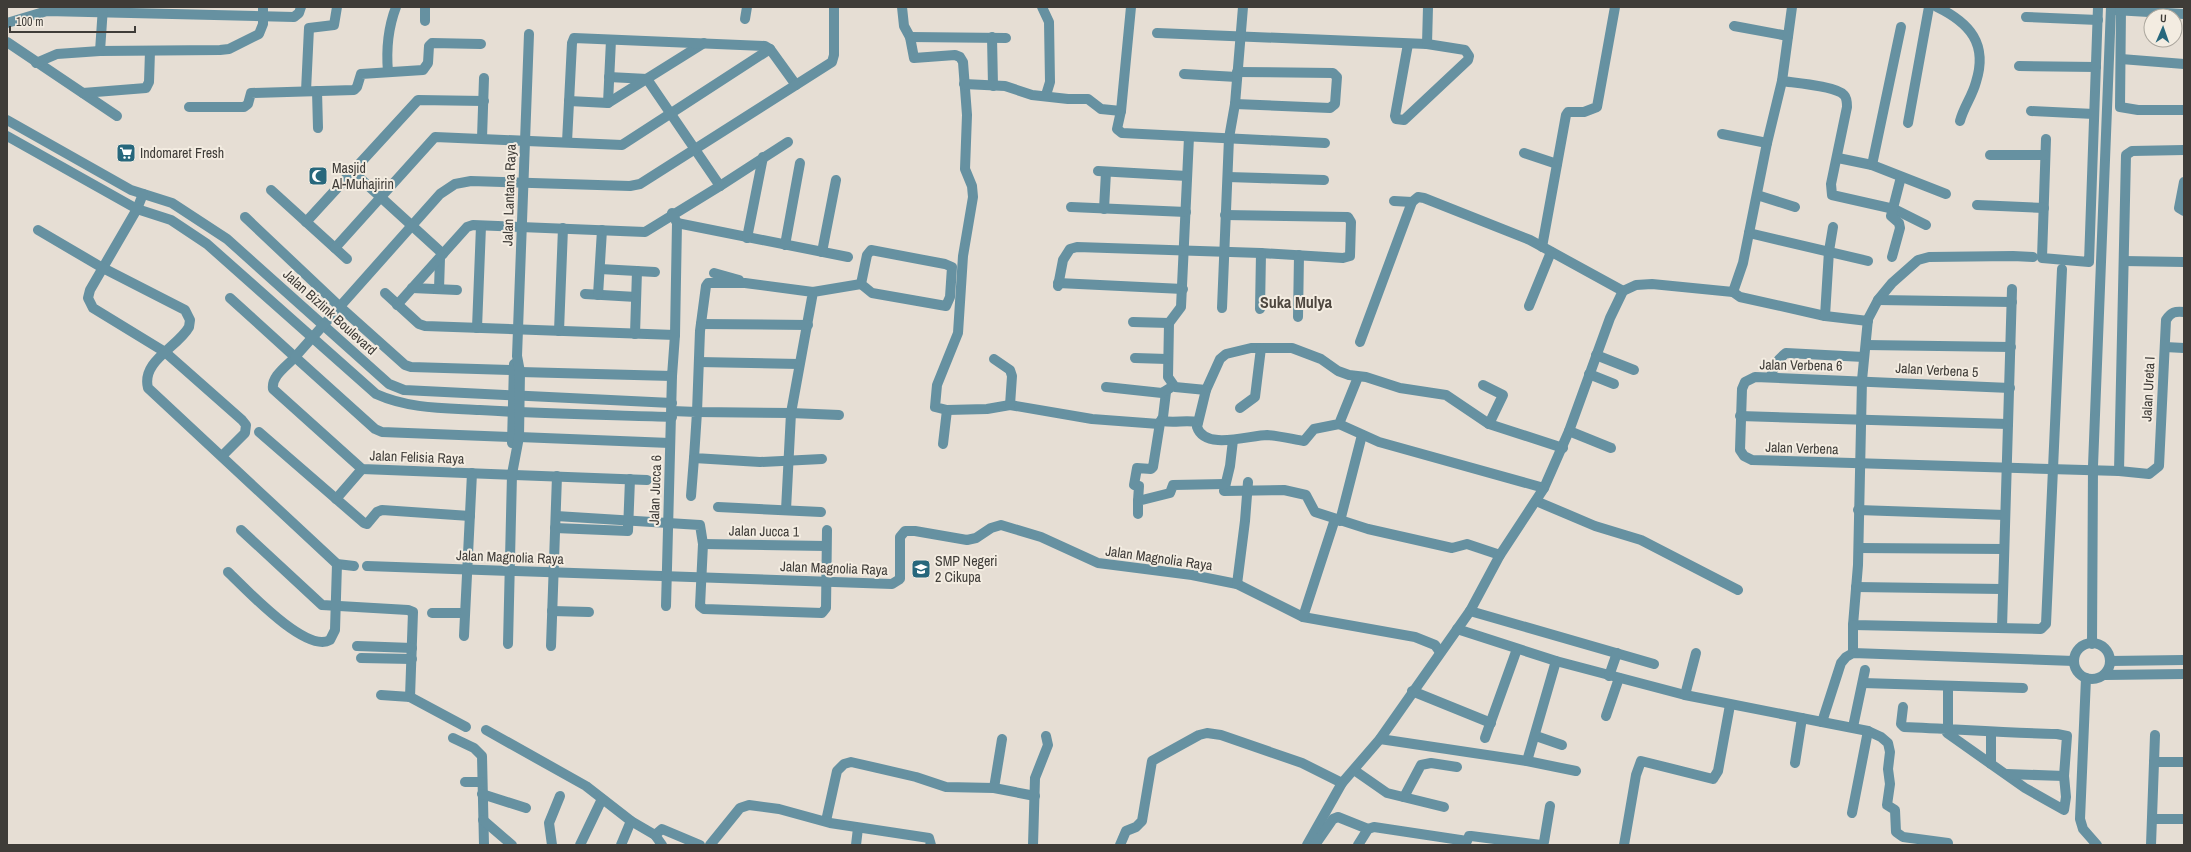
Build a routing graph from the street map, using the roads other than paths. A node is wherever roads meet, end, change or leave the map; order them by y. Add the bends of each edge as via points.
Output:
1 (301, 7) edge
2 (337, 7) edge
3 (396, 7) edge
4 (425, 7) edge
5 (747, 7) edge
6 (834, 7) edge
7 (902, 7) edge
8 (1042, 7) edge
9 (1131, 7) edge
10 (1243, 7) edge
11 (1428, 7) edge
12 (1615, 7) edge
13 (1792, 7) edge
14 (1929, 7) edge
15 (1937, 7) edge
16 (2098, 8) edge
17 (102, 10) edge
18 (2111, 11) edge
19 (2121, 11) edge
20 (263, 12) edge
21 (2184, 14) edge
22 (2143, 15) edge
23 (2026, 17) dead end
24 (745, 19) dead end
25 (425, 20) dead end
26 (2098, 20) junction
27 (7, 23) edge
28 (1734, 26) dead end
29 (1901, 27) dead end
30 (1157, 33) dead end
31 (529, 34) dead end
32 (1788, 36) junction
33 (910, 37) junction
34 (992, 37) junction
35 (1006, 38) dead end
36 (1241, 38) junction
37 (611, 40) junction
38 (7, 42) edge
39 (704, 43) junction
40 (480, 44) dead end
41 (1408, 44) junction
42 (1427, 44) junction
43 (770, 49) junction
44 (100, 51) junction
45 (150, 51) junction
46 (2121, 59) junction
47 (36, 63) junction
48 (2184, 64) edge
49 (2019, 66) dead end
50 (2096, 66) junction
51 (388, 72) junction
52 (1184, 74) dead end
53 (1237, 74) junction
54 (484, 78) dead end
55 (609, 78) junction
56 (647, 79) junction
57 (1782, 81) junction
58 (964, 84) junction
59 (796, 85) junction
60 (993, 86) junction
61 (306, 91) junction
62 (317, 91) junction
63 (83, 93) junction
64 (1046, 95) junction
65 (484, 101) junction
66 (569, 101) junction
67 (608, 103) junction
68 (1235, 104) junction
69 (189, 107) dead end
70 (2184, 110) edge
71 (1121, 111) junction
72 (2031, 111) dead end
73 (670, 112) junction
74 (2094, 114) junction
75 (117, 116) dead end
76 (7, 120) edge
77 (1960, 122) dead end
78 (1908, 123) dead end
79 (318, 128) dead end
80 (1722, 134) dead end
81 (7, 136) edge
82 (1189, 137) junction
83 (482, 138) junction
84 (1229, 138) junction
85 (2046, 139) dead end
86 (525, 140) junction
87 (567, 142) junction
88 (788, 142) dead end
89 (1325, 143) dead end
90 (1767, 143) junction
91 (694, 149) junction
92 (2184, 150) edge
93 (1524, 153) dead end
94 (1990, 155) dead end
95 (2044, 155) junction
96 (763, 157) junction
97 (1838, 158) junction
98 (800, 163) dead end
99 (1557, 164) junction
100 (1872, 165) junction
101 (352, 171) junction
102 (1187, 176) junction
103 (1228, 177) junction
104 (1901, 177) junction
105 (836, 180) dead end
106 (1324, 180) dead end
107 (524, 182) junction
108 (2184, 182) edge
109 (720, 186) junction
110 (272, 190) dead end
111 (143, 194) junction
112 (1946, 194) dead end
113 (1757, 195) junction
114 (380, 197) junction
115 (1394, 202) dead end
116 (1412, 202) junction
117 (1977, 205) dead end
118 (1071, 207) dead end
119 (1795, 207) dead end
120 (2044, 208) junction
121 (137, 209) junction
122 (1104, 209) junction
123 (1894, 209) junction
124 (2184, 211) edge
125 (1186, 212) junction
126 (1225, 215) junction
127 (245, 217) dead end
128 (674, 218) junction
129 (306, 222) junction
130 (1926, 225) dead end
131 (411, 226) junction
132 (480, 226) junction
133 (522, 226) junction
134 (1833, 227) dead end
135 (563, 228) junction
136 (38, 230) dead end
137 (602, 230) junction
138 (1749, 233) junction
139 (747, 238) junction
140 (784, 245) junction
141 (335, 248) junction
142 (1546, 249) junction
143 (1184, 251) junction
144 (1223, 251) junction
145 (1829, 251) junction
146 (822, 252) junction
147 (1261, 253) junction
148 (1299, 255) junction
149 (441, 256) junction
150 (848, 257) dead end
151 (1892, 257) dead end
152 (2033, 257) dead end
153 (347, 259) dead end
154 (1868, 261) dead end
155 (2124, 261) junction
156 (2184, 262) edge
157 (101, 267) junction
158 (600, 269) junction
159 (2062, 269) dead end
160 (637, 271) junction
161 (656, 272) dead end
162 (714, 273) dead end
163 (745, 282) junction
164 (861, 284) junction
165 (412, 288) junction
166 (439, 289) junction
167 (1183, 289) junction
168 (2012, 289) dead end
169 (457, 290) dead end
170 (1623, 291) junction
171 (813, 292) junction
172 (1733, 292) junction
173 (385, 293) dead end
174 (585, 294) dead end
175 (598, 295) junction
176 (636, 297) junction
177 (230, 298) dead end
178 (1878, 300) junction
179 (2012, 302) junction
180 (397, 305) junction
181 (339, 306) junction
182 (1529, 306) dead end
183 (1222, 308) dead end
184 (1260, 309) dead end
185 (2184, 312) edge
186 (1825, 316) junction
187 (1298, 317) dead end
188 (1868, 321) junction
189 (1133, 322) dead end
190 (1169, 323) junction
191 (701, 324) junction
192 (808, 325) junction
193 (323, 326) junction
194 (477, 328) junction
195 (519, 330) junction
196 (559, 331) junction
197 (635, 334) junction
198 (675, 335) junction
199 (312, 338) junction
200 (1360, 342) dead end
201 (1866, 345) junction
202 (2011, 347) junction
203 (2164, 347) junction
204 (1261, 348) junction
205 (2184, 348) edge
206 (165, 352) junction
207 (1596, 355) junction
208 (296, 357) junction
209 (1864, 357) junction
210 (1135, 358) dead end
211 (994, 359) dead end
212 (1167, 359) junction
213 (699, 362) junction
214 (799, 364) junction
215 (1634, 370) dead end
216 (516, 371) junction
217 (1589, 374) junction
218 (672, 376) junction
219 (1770, 376) junction
220 (1358, 377) junction
221 (1862, 380) junction
222 (1614, 384) dead end
223 (1483, 385) dead end
224 (1106, 386) dead end
225 (1169, 388) junction
226 (2010, 388) junction
227 (1206, 390) junction
228 (516, 395) junction
229 (1010, 405) junction
230 (1240, 408) dead end
231 (672, 410) junction
232 (947, 410) junction
233 (516, 412) junction
234 (697, 412) junction
235 (791, 413) junction
236 (839, 415) dead end
237 (1740, 416) junction
238 (1861, 419) junction
239 (1161, 422) junction
240 (1198, 422) junction
241 (1339, 424) junction
242 (1489, 424) junction
243 (2008, 424) junction
244 (1569, 431) junction
245 (259, 432) dead end
246 (1362, 435) junction
247 (516, 437) junction
248 (1233, 440) junction
249 (670, 443) junction
250 (943, 444) dead end
251 (1563, 448) junction
252 (1611, 448) dead end
253 (222, 456) junction
254 (1744, 456) joint
255 (694, 458) junction
256 (822, 459) dead end
257 (789, 462) junction
258 (1860, 464) junction
259 (2159, 466) joint
260 (2007, 468) junction
261 (362, 469) junction
262 (2053, 469) junction
263 (2093, 471) junction
264 (2119, 471) junction
265 (472, 473) junction
266 (512, 474) junction
267 (557, 476) junction
268 (630, 479) junction
269 (647, 480) dead end
270 (1225, 484) junction
271 (1248, 486) junction
272 (1544, 488) junction
273 (691, 496) dead end
274 (336, 499) junction
275 (1138, 501) junction
276 (1536, 501) junction
277 (718, 507) dead end
278 (786, 510) junction
279 (1858, 510) junction
280 (821, 512) dead end
281 (1138, 514) dead end
282 (2005, 515) junction
283 (470, 516) junction
284 (556, 516) junction
285 (628, 519) junction
286 (1338, 520) junction
287 (667, 524) junction
288 (555, 528) junction
289 (241, 530) dead end
290 (827, 530) dead end
291 (703, 544) junction
292 (826, 546) junction
293 (1859, 548) junction
294 (2004, 549) junction
295 (1500, 555) junction
296 (337, 564) junction
297 (354, 566) dead end
298 (367, 566) dead end
299 (467, 569) junction
300 (511, 571) junction
301 (228, 572) dead end
302 (554, 572) junction
303 (666, 577) junction
304 (701, 577) junction
305 (825, 582) junction
306 (1237, 584) junction
307 (1856, 587) junction
308 (2002, 589) junction
309 (1738, 590) dead end
310 (666, 606) dead end
311 (336, 607) junction
312 (552, 611) junction
313 (589, 612) dead end
314 (1470, 612) junction
315 (432, 613) dead end
316 (465, 613) junction
317 (1303, 617) junction
318 (1853, 625) junction
319 (2002, 628) junction
320 (1456, 629) junction
321 (464, 636) dead end
322 (508, 644) dead end
323 (2092, 644) junction
324 (357, 646) dead end
325 (551, 646) dead end
326 (412, 648) junction
327 (1518, 649) junction
328 (1440, 652) junction
329 (1617, 653) junction
330 (1696, 653) dead end
331 (1853, 653) junction
332 (361, 658) dead end
333 (412, 659) junction
334 (2184, 660) edge
335 (1556, 661) junction
336 (2074, 661) junction
337 (2110, 661) junction
338 (1654, 664) dead end
339 (1865, 670) dead end
340 (2184, 674) edge
341 (2104, 675) junction
342 (1614, 677) junction
343 (2086, 678) junction
344 (1863, 683) junction
345 (1948, 686) junction
346 (2023, 688) dead end
347 (1412, 690) junction
348 (381, 695) dead end
349 (1685, 695) junction
350 (410, 697) junction
351 (1730, 705) junction
352 (1903, 708) dead end
353 (1606, 716) dead end
354 (1802, 718) junction
355 (1822, 722) junction
356 (1491, 723) junction
357 (466, 727) dead end
358 (1853, 727) junction
359 (1948, 728) junction
360 (486, 730) dead end
361 (1868, 731) junction
362 (1991, 732) junction
363 (2155, 735) dead end
364 (1046, 736) dead end
365 (1536, 736) junction
366 (453, 738) dead end
367 (1484, 738) dead end
368 (1380, 739) junction
369 (1002, 740) dead end
370 (1562, 745) dead end
371 (1528, 761) junction
372 (2154, 762) junction
373 (2184, 762) edge
374 (1796, 763) dead end
375 (1991, 764) junction
376 (1457, 767) dead end
377 (1354, 770) junction
378 (1576, 771) dead end
379 (2007, 774) junction
380 (2064, 776) junction
381 (465, 782) dead end
382 (482, 782) junction
383 (1342, 783) junction
384 (994, 788) junction
385 (482, 794) junction
386 (560, 796) dead end
387 (1035, 796) junction
388 (1404, 797) junction
389 (2066, 797) junction
390 (2081, 798) junction
391 (602, 799) junction
392 (1550, 806) dead end
393 (1444, 807) dead end
394 (526, 808) dead end
395 (1852, 814) dead end
396 (2152, 818) junction
397 (2184, 819) edge
398 (483, 820) junction
399 (631, 821) junction
400 (826, 821) junction
401 (858, 828) junction
402 (1368, 829) junction
403 (1896, 832) junction
404 (655, 835) junction
405 (1503, 842) edge
406 (1466, 843) edge
407 (1948, 843) dead end
408 (484, 845) edge
409 (512, 845) edge
410 (552, 845) edge
411 (580, 845) edge
412 (621, 845) edge
413 (662, 845) edge
414 (700, 845) edge
415 (710, 845) edge
416 (856, 845) edge
417 (931, 845) edge
418 (1034, 845) edge
419 (1120, 845) edge
420 (1307, 845) edge
421 (1315, 845) edge
422 (1358, 845) edge
423 (1541, 845) edge
424 (1624, 845) edge
425 (1896, 845) edge
426 (2097, 845) edge
427 (2151, 845) edge

1 - 20 street via 294,17
2 - 61 street via 334,25 309,28
3 - 51 street via 389,29
4 - 25 street
5 - 24 street
6 - 59 street via 832,62
7 - 33 street via 904,26
8 - 64 street via 1049,22 1050,82
9 - 71 street
10 - 36 street
11 - 42 street
12 - 99 street via 1597,107 1591,111 1568,112
13 - 32 street
14 - 78 street
15 - 77 street via 1960,21 1975,37 1980,50 1976,82
16 - 18 street
16 - 26 street
17 - 20 street
17 - 27 street via 47,11
17 - 44 street
18 - 19 street
18 - 263 street
19 - 21 street
19 - 22 street
19 - 46 street
20 - 45 street via 263,24 259,34 230,48 210,51
23 - 26 street
26 - 50 street
28 - 32 street
29 - 100 street
30 - 36 street
31 - 86 street, Jalan Lantana Raya
32 - 57 street
33 - 34 street
33 - 58 street via 914,58 955,55 960,57 963,62
34 - 35 street
34 - 60 street
36 - 41 street
36 - 53 street
37 - 39 street
37 - 55 street
37 - 66 street via 572,39
38 - 47 street
39 - 43 street via 765,46
39 - 56 street
40 - 51 street via 432,43 428,63 423,70
41 - 42 street
41 - 42 street via 1395,116 1401,121 1468,60 1468,54 1463,49
43 - 59 street
43 - 73 street
44 - 45 street
44 - 47 street via 57,54
45 - 63 street via 149,82 146,88
46 - 48 street
46 - 70 street via 2121,108
47 - 63 street
49 - 50 street
50 - 74 street
51 - 62 street via 359,74 354,90
52 - 53 street
53 - 68 street
53 - 68 street via 1333,73 1337,76 1335,104 1330,108
54 - 65 street
55 - 56 street
55 - 67 street
56 - 67 street
56 - 73 street
57 - 90 street
57 - 97 street via 1832,89 1844,95 1847,107
58 - 60 street
58 - 232 street via 967,115 965,169 972,186 973,197 963,256 958,333 937,385 934,405 936,408
59 - 91 street
60 - 64 street via 1008,87 1032,95
61 - 62 street
61 - 69 street via 251,93 248,104 244,107
62 - 79 street
63 - 75 street
64 - 71 street via 1088,99 1101,109
65 - 83 street
65 - 101 street via 418,100
66 - 67 street
66 - 87 street
68 - 84 street
71 - 82 street via 1117,129 1119,132
72 - 74 street
73 - 87 street via 622,145
73 - 91 street
74 - 120 street via 2089,262 2042,258
76 - 111 street, Jalan Bizlink Boulevard via 131,190
80 - 90 street
81 - 121 street
82 - 84 street
82 - 102 street
83 - 86 street
83 - 114 street via 435,137
84 - 89 street
84 - 103 street
85 - 95 street
86 - 87 street
86 - 107 street, Jalan Lantana Raya
88 - 96 street
90 - 113 street
91 - 107 street via 640,184 630,186
91 - 109 street
92 - 155 street via 2132,151 2126,156
93 - 99 street
94 - 95 street
95 - 120 street
96 - 109 street
96 - 139 street
97 - 100 street
97 - 123 street via 1831,184 1832,195
98 - 140 street
99 - 142 street
100 - 104 street
101 - 114 street
101 - 129 street
102 - 122 street via 1102,172
102 - 125 street
103 - 106 street
103 - 126 street
104 - 112 street
104 - 123 street
105 - 146 street
107 - 131 street via 471,180 455,184 440,194
107 - 133 street, Jalan Lantana Raya
108 - 124 street via 2179,208
109 - 128 street
110 - 129 street
111 - 121 street
111 - 193 street, Jalan Bizlink Boulevard via 172,203 227,239
113 - 119 street
113 - 138 street
114 - 131 street
114 - 141 street
115 - 116 street
116 - 142 street via 1418,197 1424,198 1530,240
116 - 200 street
117 - 120 street
118 - 122 street
121 - 157 street
121 - 199 street via 171,220 207,244
122 - 125 street
123 - 130 street
123 - 151 street via 1891,216 1899,223 1900,228
125 - 143 street
126 - 144 street
126 - 148 street via 1349,217 1349,257
127 - 181 street
128 - 137 street via 644,232
128 - 139 street
128 - 198 street, Jalan Jucca 6
129 - 141 street
131 - 149 street
131 - 181 street
132 - 133 street
132 - 149 street via 467,227
132 - 194 street
133 - 135 street
133 - 195 street, Jalan Lantana Raya
134 - 145 street
135 - 137 street
135 - 196 street
136 - 157 street
137 - 158 street
138 - 145 street
138 - 172 street via 1743,263
139 - 140 street
140 - 146 street
141 - 153 street
142 - 170 street
142 - 182 street
143 - 144 street
143 - 167 street
143 - 167 street via 1073,247 1063,260 1058,285
144 - 147 street
144 - 183 street
145 - 154 street
145 - 186 street
146 - 150 street
147 - 148 street
147 - 184 street
148 - 187 street
149 - 165 street
149 - 166 street
152 - 178 street via 1937,257 1918,260 1892,283
155 - 156 street
155 - 264 street
157 - 206 street via 88,298 93,308
157 - 206 street via 185,310 190,320 189,327
158 - 160 street
158 - 175 street
159 - 262 street
160 - 161 street
160 - 176 street
162 - 163 street
163 - 171 street
163 - 191 street via 708,284
164 - 164 street via 867,255 871,250 945,264 952,267 953,273 950,297 946,306 872,292
164 - 171 street
165 - 166 street
165 - 180 street
166 - 169 street
167 - 190 street via 1179,312
168 - 179 street
170 - 172 street via 1636,285 1652,284
170 - 207 street
171 - 192 street
172 - 186 street via 1740,297
173 - 180 street
174 - 175 street
175 - 176 street
176 - 197 street
177 - 208 street
178 - 179 street
178 - 188 street
179 - 202 street
180 - 194 street via 425,326
181 - 193 street
181 - 216 street via 411,368
185 - 203 street, Jalan Ureta I via 2169,314 2166,320
186 - 188 street
188 - 201 street
189 - 190 street
190 - 212 street
191 - 192 street
191 - 213 street
192 - 214 street
193 - 199 street
193 - 228 street, Jalan Bizlink Boulevard via 389,384 404,390
194 - 195 street
195 - 196 street
195 - 216 street, Jalan Lantana Raya
196 - 197 street
197 - 198 street
198 - 218 street, Jalan Jucca 6
199 - 208 street
199 - 233 street via 376,394 394,402 416,407
201 - 202 street
201 - 209 street
202 - 226 street
203 - 205 street
203 - 259 street, Jalan Ureta I
204 - 220 street via 1292,348 1321,359 1338,371
204 - 227 street via 1223,356
204 - 230 street via 1255,397
206 - 253 street via 149,371 146,380 148,388
206 - 253 street via 246,425 245,433
207 - 215 street
207 - 217 street
208 - 247 street via 375,429 382,432
208 - 261 street, Jalan Felisia Raya via 275,378 272,383 273,389
209 - 219 street via 1786,353 1778,358
209 - 221 street
210 - 212 street
211 - 229 street via 1010,370
212 - 225 street
213 - 214 street
213 - 234 street
214 - 235 street
216 - 218 street
216 - 228 street, Jalan Lantana Raya
217 - 222 street
217 - 244 street
218 - 231 street, Jalan Jucca 6
219 - 221 street, Jalan Verbena 6
219 - 237 street, Jalan Verbena 6 via 1755,376 1745,382
220 - 241 street
220 - 242 street via 1366,377 1400,388 1446,395
221 - 226 street, Jalan Verbena 5
221 - 238 street
223 - 242 street via 1503,396
224 - 225 street
225 - 227 street
225 - 239 street
226 - 243 street
227 - 240 street
228 - 231 street, Jalan Bizlink Boulevard
228 - 233 street, Jalan Lantana Raya
229 - 232 street via 987,409
229 - 239 street via 1092,419
231 - 233 street
231 - 234 street
231 - 249 street, Jalan Jucca 6
232 - 250 street
233 - 247 street, Jalan Lantana Raya
234 - 235 street
234 - 255 street
235 - 236 street
235 - 257 street
237 - 238 street
237 - 254 street, Jalan Verbena 6 via 1739,444
238 - 243 street
238 - 258 street
239 - 240 street
239 - 275 street via 1153,467 1136,468 1134,485 1138,486
240 - 248 street via 1198,431 1203,434 1218,440
241 - 246 street
241 - 248 street via 1314,429 1304,441 1267,435
242 - 251 street
243 - 260 street
244 - 251 street
244 - 252 street
245 - 274 street
246 - 272 street
246 - 286 street
247 - 249 street
247 - 266 street, Jalan Lantana Raya via 518,454
248 - 270 street
249 - 287 street, Jalan Jucca 6
251 - 272 street
253 - 296 street
254 - 258 street, Jalan Verbena via 1752,460
255 - 257 street
255 - 273 street
256 - 257 street
257 - 278 street
258 - 260 street, Jalan Verbena
258 - 279 street
259 - 264 street, Jalan Verbena via 2149,474
260 - 262 street, Jalan Verbena
260 - 282 street
261 - 265 street, Jalan Felisia Raya
261 - 274 street
262 - 263 street, Jalan Verbena
262 - 319 street via 2046,624 2042,629
263 - 264 street, Jalan Verbena
263 - 323 street
265 - 266 street, Jalan Felisia Raya
265 - 283 street
266 - 267 street, Jalan Felisia Raya
266 - 300 street, Jalan Lantana Raya
267 - 268 street, Jalan Felisia Raya
267 - 284 street
268 - 269 street, Jalan Felisia Raya
268 - 285 street
270 - 271 street via 1226,492
270 - 275 street via 1173,485 1170,492
271 - 286 street via 1305,494 1313,510
271 - 306 street
272 - 276 street
274 - 283 street via 366,524 382,510
275 - 281 street
276 - 295 street
276 - 309 street via 1595,526 1641,540
277 - 278 street
278 - 280 street
279 - 282 street
279 - 293 street
282 - 294 street
283 - 299 street
284 - 285 street
284 - 288 street
285 - 287 street
285 - 288 street via 628,531
286 - 295 street via 1368,530 1452,548 1467,544
286 - 317 street
287 - 291 street via 699,524 702,527
287 - 303 street, Jalan Jucca 6
288 - 302 street
289 - 311 street via 320,604
290 - 292 street
291 - 292 street, Jalan Jucca 1
291 - 304 street
292 - 305 street
293 - 294 street
293 - 307 street
294 - 308 street
295 - 314 street
296 - 297 street
296 - 311 street
298 - 299 street, Jalan Magnolia Raya
299 - 300 street, Jalan Magnolia Raya
299 - 316 street
300 - 302 street, Jalan Magnolia Raya
300 - 322 street, Jalan Lantana Raya
301 - 311 street via 295,633 316,641 326,642 332,637 335,630
302 - 303 street, Jalan Magnolia Raya
302 - 312 street
303 - 304 street, Jalan Magnolia Raya
303 - 310 street, Jalan Jucca 6
304 - 305 street, Jalan Magnolia Raya
304 - 305 street via 700,606 704,609 818,614 826,608
305 - 306 street, Jalan Magnolia Raya via 898,582 900,537 905,531 967,540 1001,525 1041,536 1098,563 1192,575
306 - 317 street, Jalan Magnolia Raya
307 - 308 street
307 - 318 street
308 - 319 street
311 - 326 street via 410,610 414,616
312 - 313 street
312 - 325 street
314 - 320 street
314 - 329 street
315 - 316 street
316 - 321 street
317 - 328 street, Jalan Magnolia Raya via 1415,637 1435,645
318 - 319 street
318 - 331 street
320 - 327 street
320 - 328 street
323 - 336 street via 2081,648
323 - 337 street via 2097,644 2107,651
324 - 326 street
326 - 333 street
327 - 335 street
327 - 356 street
328 - 347 street
329 - 338 street
329 - 342 street
330 - 349 street
331 - 336 street
331 - 355 street via 1841,663
332 - 333 street
333 - 350 street
334 - 337 street
335 - 342 street
335 - 365 street
336 - 343 street via 2079,673
337 - 341 street
339 - 344 street
340 - 341 street
341 - 343 street via 2094,679
342 - 349 street
342 - 353 street
343 - 390 street
344 - 345 street
344 - 358 street
345 - 346 street
345 - 359 street
347 - 356 street
347 - 368 street
348 - 350 street
349 - 351 street
350 - 357 street
351 - 354 street
351 - 424 street via 1718,771 1713,779 1641,761 1636,775
352 - 359 street via 1901,724 1904,727
354 - 355 street
354 - 374 street
355 - 358 street
356 - 367 street
358 - 361 street
359 - 362 street
359 - 375 street via 1947,733
360 - 391 street via 586,786
361 - 395 street
361 - 403 street via 1888,743 1890,784 1887,805 1895,810
362 - 375 street
362 - 380 street via 2067,736
363 - 372 street
364 - 387 street via 1048,745 1035,778
365 - 370 street
365 - 371 street
366 - 382 street via 479,752 482,761
368 - 371 street
368 - 377 street
369 - 384 street
371 - 378 street
372 - 373 street
372 - 396 street
375 - 379 street
376 - 388 street via 1431,763 1422,765
377 - 383 street
377 - 388 street via 1387,792
379 - 380 street
379 - 389 street via 2024,788 2062,810 2066,808
380 - 389 street
381 - 382 street
382 - 385 street
383 - 419 street via 1302,763 1221,735 1199,735 1152,761 1142,821 1126,831
383 - 420 street
384 - 387 street
384 - 400 street via 946,786 851,762 839,767 837,771
385 - 394 street
385 - 398 street
386 - 410 street via 549,823
387 - 418 street
388 - 393 street
389 - 390 street
390 - 426 street via 2080,819 2083,829
391 - 399 street
391 - 411 street
392 - 423 street via 1544,842
396 - 397 street
396 - 427 street
398 - 408 street
398 - 409 street
399 - 404 street
399 - 412 street
400 - 401 street
400 - 415 street via 779,809 744,806
401 - 416 street
401 - 417 street via 929,838
402 - 406 street via 1374,827
402 - 421 street via 1338,817 1333,819
402 - 422 street
403 - 407 street via 1902,837
403 - 425 street
404 - 413 street
404 - 414 street via 662,829
405 - 406 street via 1469,836
405 - 423 street

